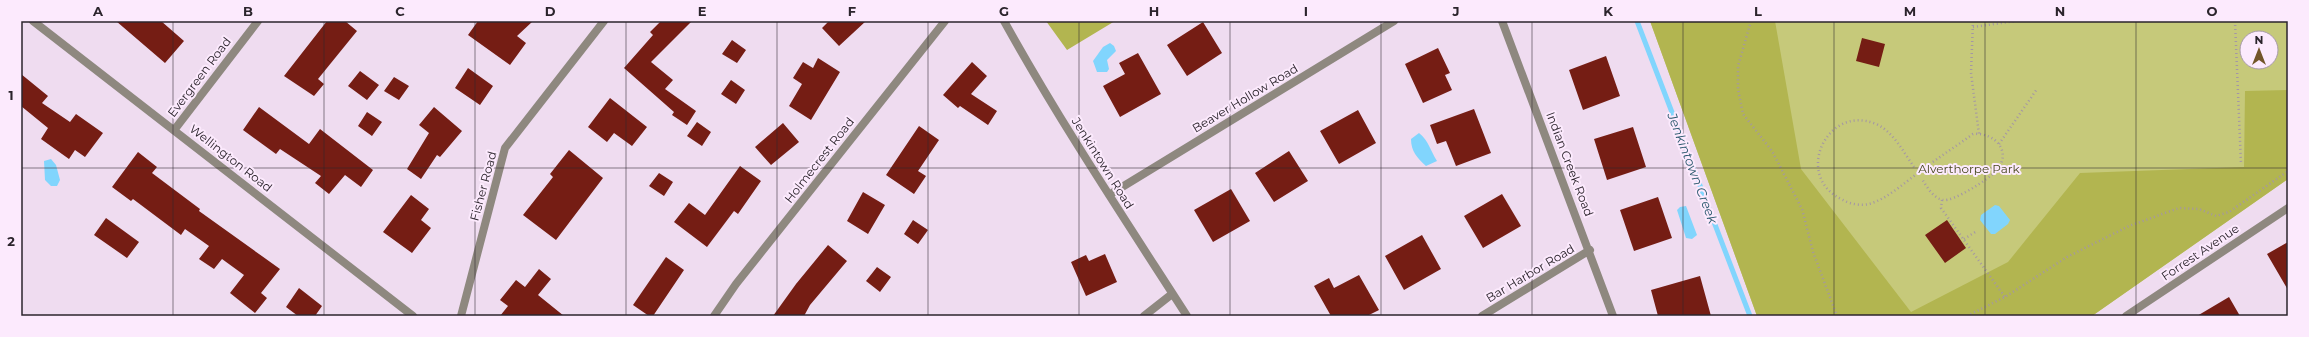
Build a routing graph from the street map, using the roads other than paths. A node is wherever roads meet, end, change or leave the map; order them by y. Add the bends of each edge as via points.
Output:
1 (33, 21) edge
2 (258, 21) edge
3 (604, 21) edge
4 (945, 21) edge
5 (1004, 21) edge
6 (1394, 21) edge
7 (1502, 21) edge
8 (175, 129) junction
9 (1108, 195) junction
10 (2288, 208) edge
11 (1590, 250) junction
12 (1172, 294) junction
13 (413, 316) edge
14 (461, 316) edge
15 (714, 316) edge
16 (1144, 316) edge
17 (1186, 316) edge
18 (1482, 316) edge
19 (1613, 316) edge
20 (2126, 316) edge

1 - 8 street, Wellington Road
2 - 8 street, Evergreen Road
3 - 14 street, Fisher Road via 505,148
4 - 15 street, Holmecrest Road via 741,278
5 - 9 street, Jenkintown Road via 1029,67
6 - 9 street, Beaver Hollow Road
7 - 11 street, Indian Creek Road
8 - 13 street, Wellington Road
9 - 12 street, Jenkintown Road
10 - 20 street, Forrest Avenue
11 - 18 street, Bar Harbor Road
11 - 19 street, Indian Creek Road
12 - 16 street
12 - 17 street, Jenkintown Road

